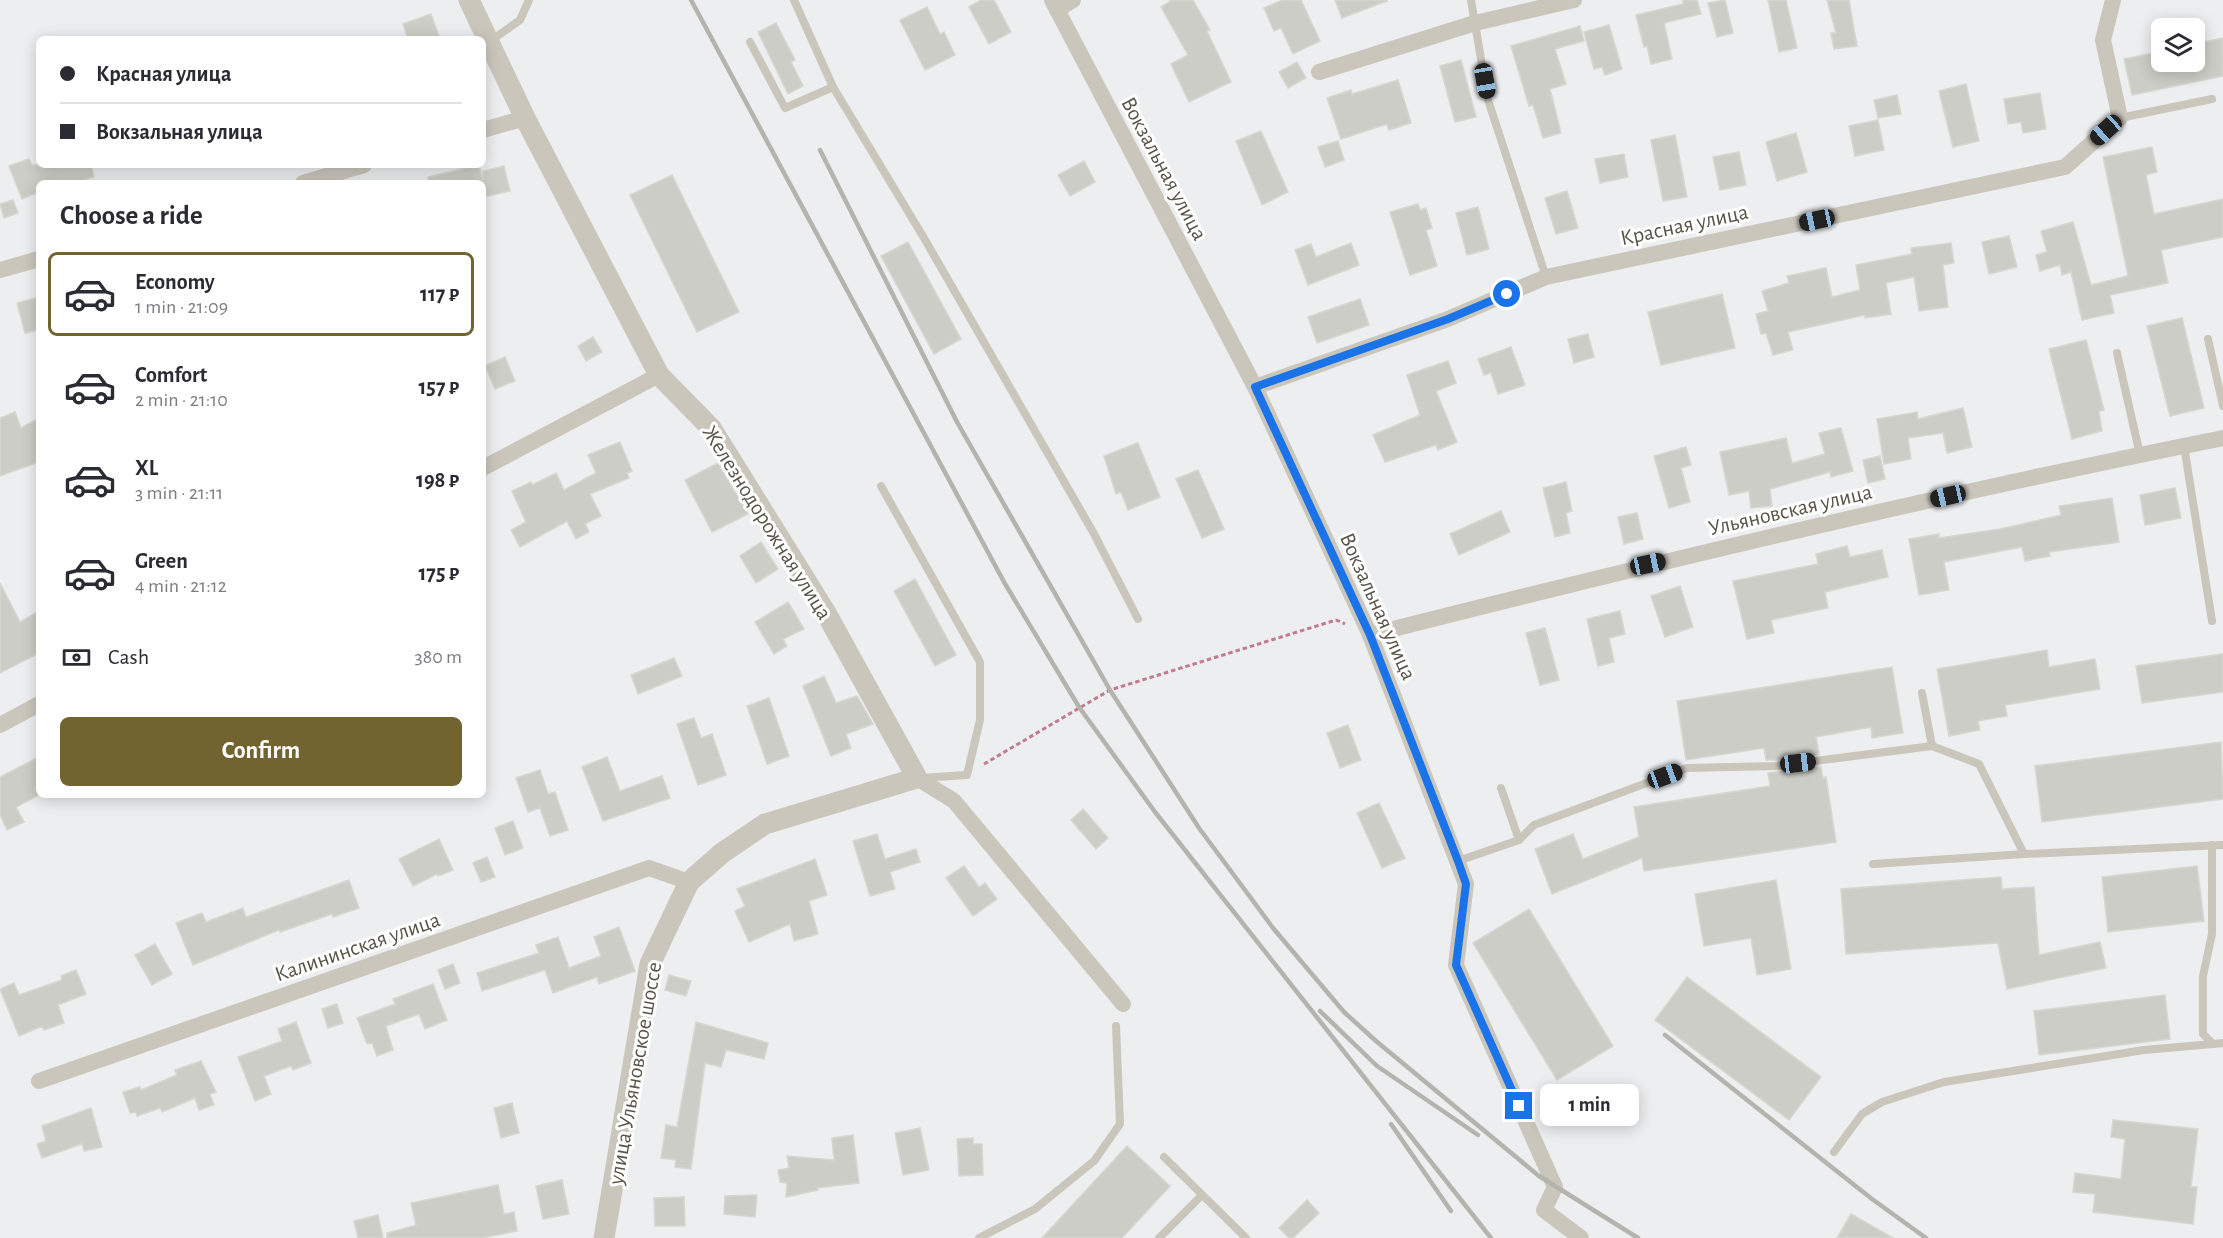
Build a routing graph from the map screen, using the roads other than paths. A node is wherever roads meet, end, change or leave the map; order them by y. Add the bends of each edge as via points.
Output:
1 (469, 0) edge
2 (528, 0) edge
3 (794, 0) edge
4 (1074, 0) edge
5 (1471, 0) edge
6 (1574, 0) edge
7 (2113, 0) edge
8 (1054, 5) edge
9 (1475, 23) junction
10 (489, 42) junction
11 (750, 42) dead end
12 (1319, 72) dead end
13 (833, 87) junction
14 (2212, 99) dead end
15 (525, 118) junction
16 (2120, 118) junction
17 (486, 129) edge
18 (354, 168) edge
19 (313, 180) edge
20 (36, 260) edge
21 (0, 270) edge
22 (1546, 277) junction
23 (2208, 339) dead end
24 (2117, 353) dead end
25 (659, 375) junction
26 (1255, 387) junction
27 (2223, 406) edge
28 (2223, 438) edge
29 (2184, 446) junction
30 (2140, 454) junction
31 (486, 466) edge
32 (881, 486) dead end
33 (1138, 619) dead end
34 (2212, 621) dead end
35 (1370, 635) junction
36 (1922, 693) dead end
37 (36, 706) edge
38 (0, 725) edge
39 (1932, 746) junction
40 (917, 778) junction
41 (1501, 788) dead end
42 (1520, 840) junction
43 (2212, 845) junction
44 (2223, 845) edge
45 (2024, 854) junction
46 (1458, 861) junction
47 (1873, 864) dead end
48 (689, 882) junction
49 (1122, 1004) dead end
50 (1116, 1026) dead end
51 (2223, 1043) edge
52 (2213, 1044) junction
53 (39, 1081) dead end
54 (1834, 1152) dead end
55 (1164, 1157) dead end
56 (1202, 1195) junction
57 (604, 1238) edge
58 (979, 1238) edge
59 (1159, 1238) edge
60 (1246, 1238) edge
61 (1581, 1238) edge

1 - 10 street, Железнодорожная улица
2 - 10 lane via 520,20
3 - 13 lane
4 - 8 street
5 - 9 lane
6 - 9 street
7 - 16 street via 2103,39
8 - 26 street, Вокзальная улица
9 - 12 street
9 - 22 lane via 1488,100
10 - 15 street, Железнодорожная улица
11 - 13 lane via 786,108
13 - 33 lane via 1075,502
14 - 16 lane
15 - 17 street
15 - 25 street, Железнодорожная улица
16 - 22 street, Красная улица via 2065,168
18 - 19 street
20 - 21 street
22 - 26 street, Красная улица via 1448,319
23 - 27 lane
24 - 30 lane
25 - 31 street
25 - 40 street, Железнодорожная улица via 711,428 826,613
26 - 35 street, Вокзальная улица
28 - 29 street, Ульяновская улица
29 - 30 street, Ульяновская улица
29 - 34 lane
30 - 35 street, Ульяновская улица via 1626,570
32 - 40 lane via 980,662 980,720 967,774
35 - 46 street, Вокзальная улица
36 - 39 lane
37 - 38 street
39 - 42 lane via 1776,766 1687,768 1534,825
39 - 45 lane via 1979,764
40 - 48 street, улица Ульяновское шоссе via 765,824 722,853
40 - 49 street, Железнодорожная улица via 954,801
41 - 42 lane
42 - 46 lane
43 - 44 lane
43 - 45 lane
43 - 52 lane via 2212,934 2203,976 2203,1034
45 - 47 lane
46 - 61 street, Вокзальная улица via 1466,884 1456,965 1555,1187 1544,1210
48 - 53 street, Калининская улица via 649,868
48 - 57 street, улица Ульяновское шоссе via 650,964
50 - 58 lane via 1120,1124 1094,1161 1035,1209
51 - 52 lane
52 - 54 lane via 2144,1050 1944,1082 1882,1102 1862,1114
55 - 56 lane
56 - 59 lane
56 - 60 lane

